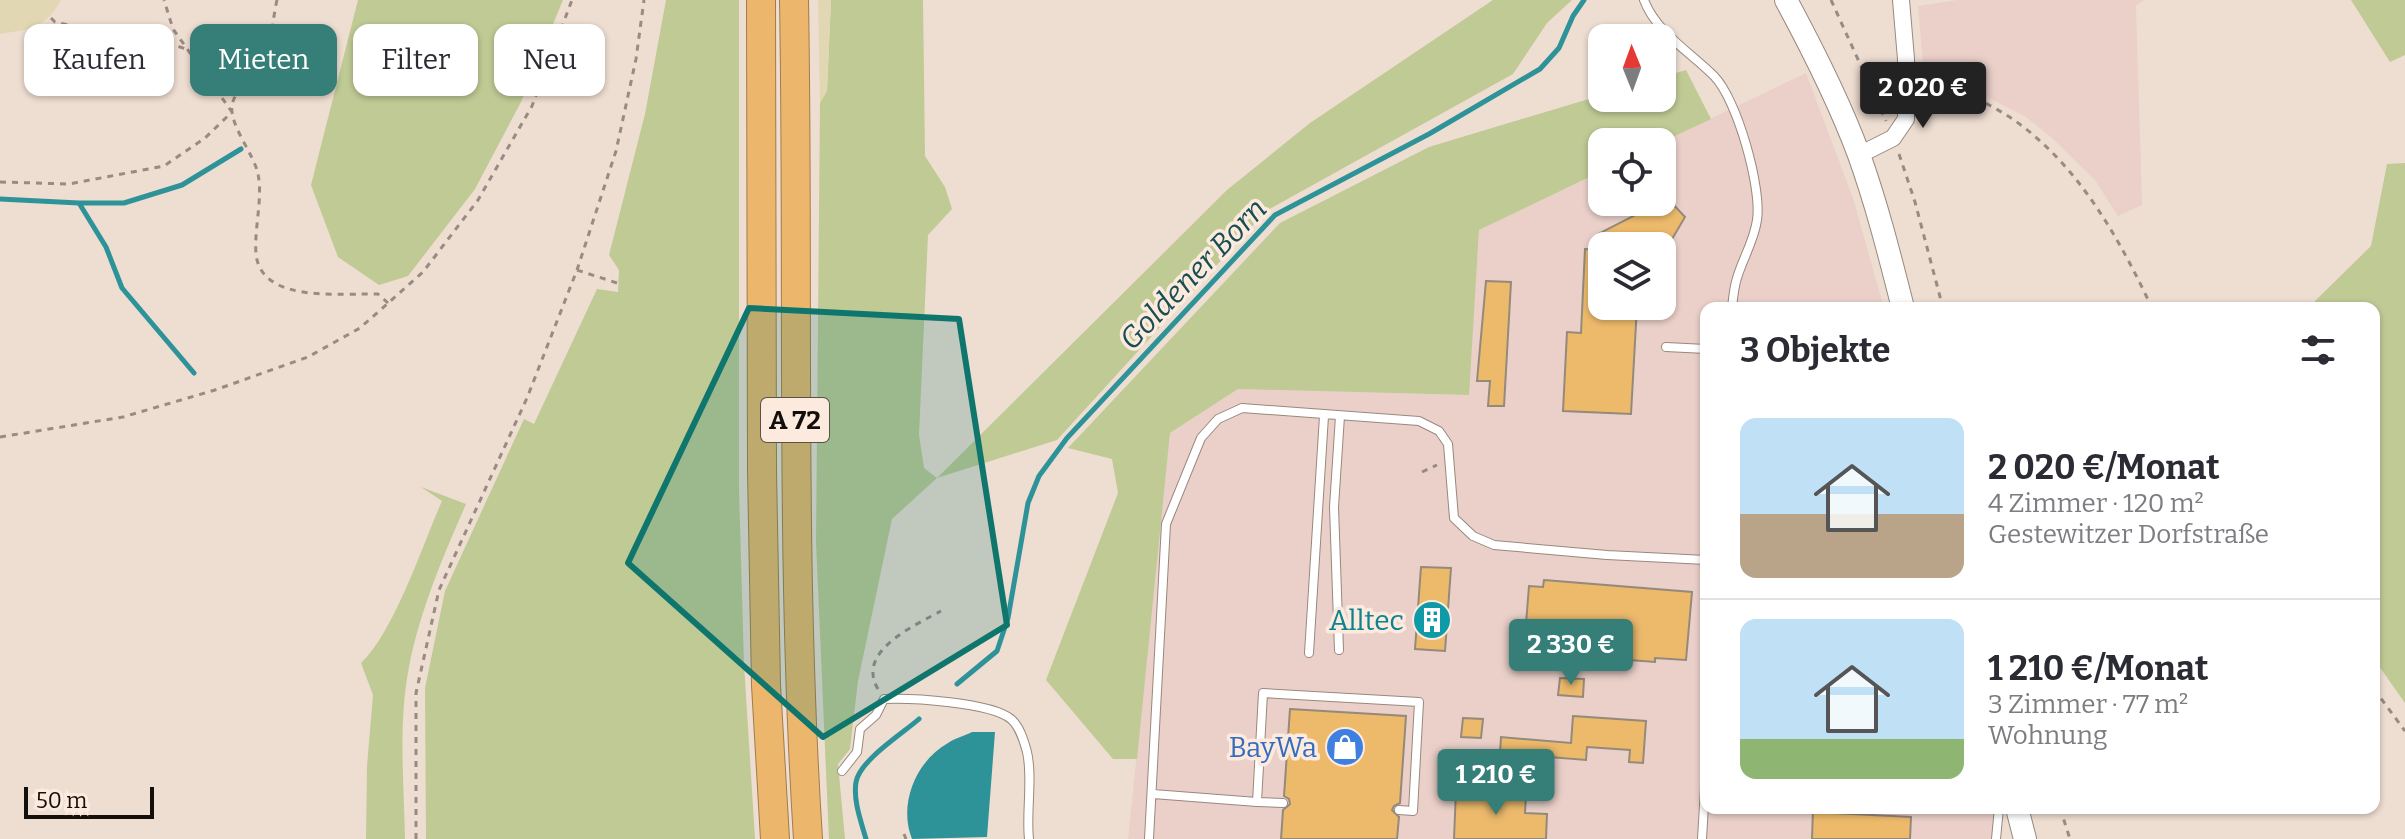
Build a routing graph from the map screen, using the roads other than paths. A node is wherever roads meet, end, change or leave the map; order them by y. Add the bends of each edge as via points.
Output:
1 (761, 0) edge
2 (794, 0) edge
3 (1644, 0) edge
4 (1786, 0) edge
5 (1901, 0) edge
6 (1859, 155) junction
7 (1735, 302) edge
8 (1902, 302) edge
9 (1666, 347) dead end
10 (1700, 349) edge
11 (1324, 416) junction
12 (1340, 416) junction
13 (1700, 560) edge
14 (1339, 650) dead end
15 (1309, 653) dead end
16 (842, 771) dead end
17 (1153, 794) junction
18 (1257, 802) junction
19 (1283, 803) dead end
20 (1399, 810) dead end
21 (1704, 814) edge
22 (1998, 814) edge
23 (2019, 814) edge
24 (775, 839) edge
25 (808, 839) edge
26 (1029, 839) edge
27 (1149, 839) edge
28 (1702, 839) edge
29 (1996, 839) edge
30 (2025, 839) edge

1 - 24 highway, A 72 via 762,486
2 - 25 highway, A 72 via 795,490
3 - 7 lane via 1659,26 1716,78 1729,97 1748,154 1757,219 1736,279
4 - 6 main road
5 - 6 street via 1906,119 1893,138
6 - 8 main road
9 - 10 lane
11 - 12 lane
11 - 15 lane
11 - 17 lane via 1242,408 1218,419 1201,438 1166,524
12 - 13 lane via 1419,421 1439,431 1448,444 1454,518 1473,536 1494,545
12 - 14 lane via 1334,507
16 - 26 lane via 857,752 860,729 884,699 915,697 979,707 1010,718 1028,756
17 - 18 lane
17 - 27 lane
18 - 19 lane
18 - 20 lane via 1263,693 1419,702 1413,811
21 - 28 lane
22 - 29 lane
23 - 30 main road

